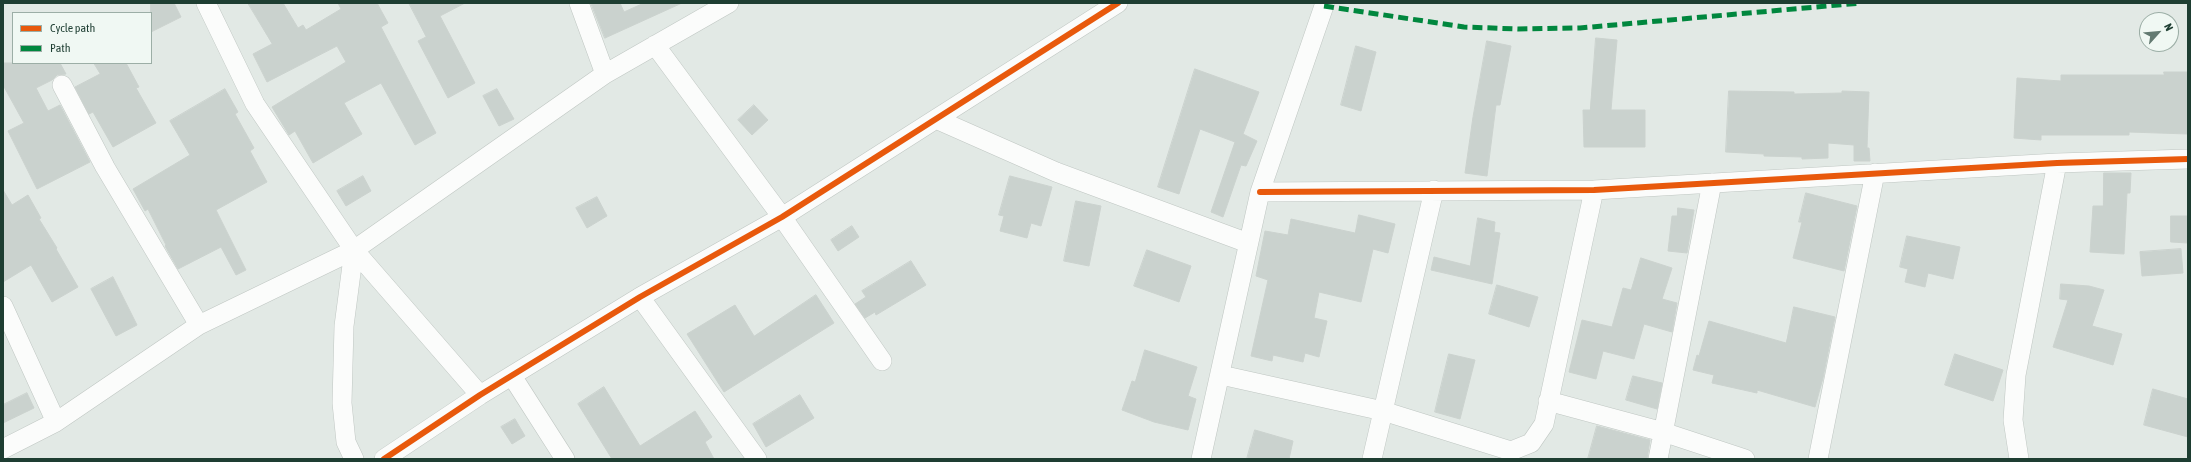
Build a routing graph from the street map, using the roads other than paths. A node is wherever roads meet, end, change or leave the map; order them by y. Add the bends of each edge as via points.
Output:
1 (206, 3) edge
2 (579, 3) edge
3 (729, 3) edge
4 (1118, 3) edge
5 (1325, 3) edge
6 (655, 45) junction
7 (605, 74) junction
8 (62, 85) dead end
9 (936, 119) junction
10 (2188, 159) edge
11 (2057, 163) junction
12 (1875, 173) junction
13 (1712, 182) junction
14 (1434, 190) junction
15 (1594, 190) junction
16 (1260, 192) junction
17 (782, 218) junction
18 (1248, 243) junction
19 (354, 250) junction
20 (640, 297) junction
21 (3, 306) edge
22 (199, 325) junction
23 (882, 360) dead end
24 (1221, 375) junction
25 (512, 376) junction
26 (480, 395) junction
27 (1548, 401) junction
28 (1383, 411) junction
29 (56, 422) junction
30 (1663, 432) junction
31 (3, 449) edge
32 (354, 459) edge
33 (384, 459) edge
34 (565, 459) edge
35 (758, 459) edge
36 (1201, 459) edge
37 (1372, 459) edge
38 (1658, 459) edge
39 (1745, 459) edge
40 (1818, 459) edge
41 (2019, 459) edge

1 - 19 street via 255,104
2 - 7 street
3 - 6 street
4 - 9 street
5 - 16 street
6 - 7 street
6 - 17 street
7 - 19 street
8 - 22 street via 105,167
9 - 17 street
9 - 18 street via 1056,172
10 - 11 street
11 - 12 street
11 - 41 street via 2016,375 2013,420
12 - 13 street
12 - 40 street
13 - 15 street
13 - 30 street
14 - 15 street
14 - 16 street
14 - 28 street
15 - 27 street
16 - 18 street
17 - 20 street
17 - 23 street
18 - 24 street
19 - 22 street
19 - 26 street
19 - 32 street via 344,326 342,402 346,442
20 - 25 street
20 - 35 street
21 - 29 street
22 - 29 street
24 - 28 street
24 - 36 street
25 - 26 street
25 - 34 street
26 - 33 street
27 - 28 street via 1544,424 1531,443 1511,451
27 - 30 street
28 - 37 street
29 - 31 street
30 - 38 street
30 - 39 street

